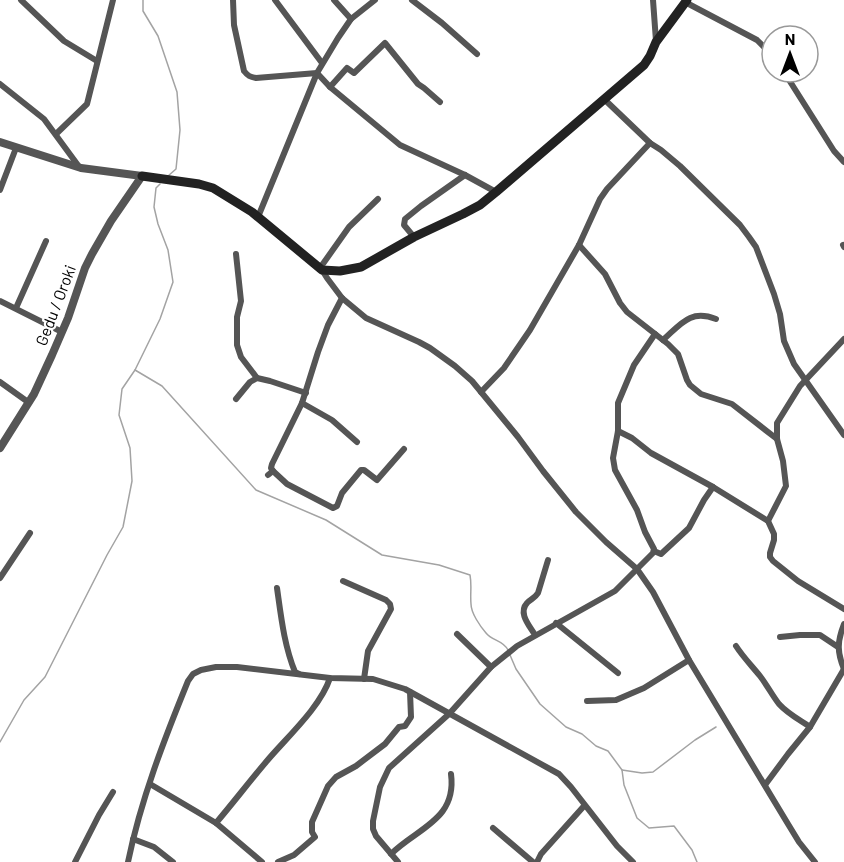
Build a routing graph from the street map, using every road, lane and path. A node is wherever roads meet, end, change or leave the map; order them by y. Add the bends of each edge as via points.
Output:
1 (21, 0) edge
2 (113, 0) edge
3 (233, 0) edge
4 (275, 0) edge
5 (334, 0) edge
6 (375, 0) edge
7 (412, 0) edge
8 (653, 0) edge
9 (686, 1) edge
10 (351, 19) junction
11 (656, 42) junction
12 (760, 43) edge
13 (477, 54) dead end
14 (97, 61) junction
15 (322, 63) junction
16 (317, 73) junction
17 (0, 84) edge
18 (792, 84) edge
19 (330, 87) junction
20 (604, 99) junction
21 (440, 102) dead end
22 (56, 134) junction
23 (0, 142) edge
24 (650, 143) junction
25 (16, 148) junction
26 (844, 162) edge
27 (81, 168) junction
28 (465, 175) junction
29 (142, 176) junction
30 (0, 190) edge
31 (496, 192) junction
32 (378, 199) dead end
33 (258, 217) junction
34 (414, 237) junction
35 (46, 241) dead end
36 (579, 245) junction
37 (236, 254) dead end
38 (321, 269) junction
39 (342, 298) junction
40 (0, 301) edge
41 (16, 308) junction
42 (716, 319) dead end
43 (62, 332) junction
44 (655, 334) junction
45 (844, 339) edge
46 (663, 340) junction
47 (257, 378) junction
48 (805, 381) junction
49 (0, 382) edge
50 (481, 392) junction
51 (306, 393) junction
52 (236, 399) dead end
53 (28, 402) junction
54 (302, 403) junction
55 (618, 431) junction
56 (844, 435) edge
57 (777, 439) junction
58 (357, 442) dead end
59 (0, 448) edge
60 (404, 450) dead end
61 (713, 487) junction
62 (768, 521) junction
63 (30, 533) dead end
64 (654, 551) junction
65 (548, 561) dead end
66 (637, 569) junction
67 (0, 578) edge
68 (343, 581) dead end
69 (276, 588) dead end
70 (844, 609) edge
71 (556, 623) junction
72 (844, 624) edge
73 (457, 634) dead end
74 (535, 635) junction
75 (780, 637) dead end
76 (736, 646) dead end
77 (838, 647) junction
78 (689, 660) junction
79 (491, 667) junction
80 (844, 669) edge
81 (618, 673) dead end
82 (302, 675) junction
83 (330, 678) junction
84 (364, 679) junction
85 (410, 692) junction
86 (587, 701) dead end
87 (449, 714) junction
88 (810, 727) junction
89 (451, 774) dead end
90 (150, 784) junction
91 (765, 785) junction
92 (113, 792) dead end
93 (584, 806) junction
94 (216, 824) junction
95 (493, 828) dead end
96 (133, 839) junction
97 (391, 854) junction
98 (75, 862) edge
99 (128, 862) edge
100 (173, 862) edge
101 (262, 862) edge
102 (278, 862) edge
103 (398, 862) edge
104 (535, 862) edge
105 (633, 862) edge
106 (815, 862) edge

1 - 14 street via 64,41
2 - 14 street
3 - 16 street via 234,25 247,75 256,78
4 - 15 street
5 - 10 street
6 - 10 street
7 - 13 street
8 - 11 street
9 - 11 main road
9 - 12 street
10 - 15 street
11 - 20 main road via 644,65
14 - 22 street via 87,105
15 - 16 street
16 - 19 street
16 - 33 street
17 - 22 street via 44,119
18 - 26 street
19 - 21 street via 347,68 354,73 385,43 418,84
19 - 28 street via 400,145
20 - 24 street
20 - 31 main road
22 - 27 street
23 - 25 street
24 - 36 street via 600,199
24 - 48 street via 680,166 740,225 756,247 780,314 786,347
25 - 27 street
25 - 30 street
27 - 29 street
28 - 31 street
28 - 34 street via 405,219 404,225
29 - 33 main road via 213,188
29 - 43 street, Gedu / Oroki via 92,254
31 - 34 main road via 480,205
32 - 38 street via 349,227
33 - 38 main road
34 - 38 main road via 361,267
35 - 41 street
36 - 44 street via 605,274 627,312
36 - 50 street via 515,353
37 - 47 street via 242,301 237,317 238,351
38 - 39 street
39 - 50 street via 366,318 430,348
39 - 51 street via 328,325
40 - 41 street
41 - 43 street
42 - 46 street via 691,317
43 - 53 street, Gedu / Oroki
44 - 46 street
44 - 55 street via 634,365 618,403
45 - 48 street
46 - 57 street via 678,354 687,380 696,390 732,404
47 - 51 street
47 - 52 street
48 - 56 street
48 - 57 street via 777,423
49 - 53 street
50 - 66 street via 576,512
51 - 54 street
53 - 59 street, Gedu / Oroki
54 - 58 street via 332,420
54 - 60 street via 270,473 333,508 361,470 377,480
55 - 61 street
55 - 64 street via 615,470
57 - 62 street via 786,486
61 - 62 street
61 - 64 street via 689,528 661,554
62 - 70 street via 774,534 770,553 773,561
63 - 67 street
64 - 66 street
65 - 74 street via 538,593 524,608 523,615
66 - 71 street via 615,591
66 - 78 street
68 - 84 street via 390,604 391,609 368,651
69 - 82 street via 289,659 295,672
71 - 74 street
71 - 81 street
72 - 77 street
73 - 79 street
74 - 79 street
75 - 77 street via 820,635
76 - 88 street via 780,705
77 - 80 street
78 - 86 street via 616,700
78 - 91 street
79 - 87 street
80 - 88 street
82 - 83 street
82 - 90 street via 237,667 216,667 194,674
83 - 84 street
83 - 94 street via 312,710
84 - 85 street
85 - 87 street
85 - 102 street via 411,717 405,726 399,727 380,749 336,777 312,822 315,837 294,855
87 - 93 street via 559,774
87 - 97 street via 384,777 373,829
88 - 91 street
89 - 97 street via 450,798 442,812
90 - 94 street
90 - 96 street
91 - 106 street
92 - 98 street
93 - 104 street
93 - 105 street
94 - 101 street
95 - 104 street
96 - 99 street
96 - 100 street via 154,847
97 - 103 street

